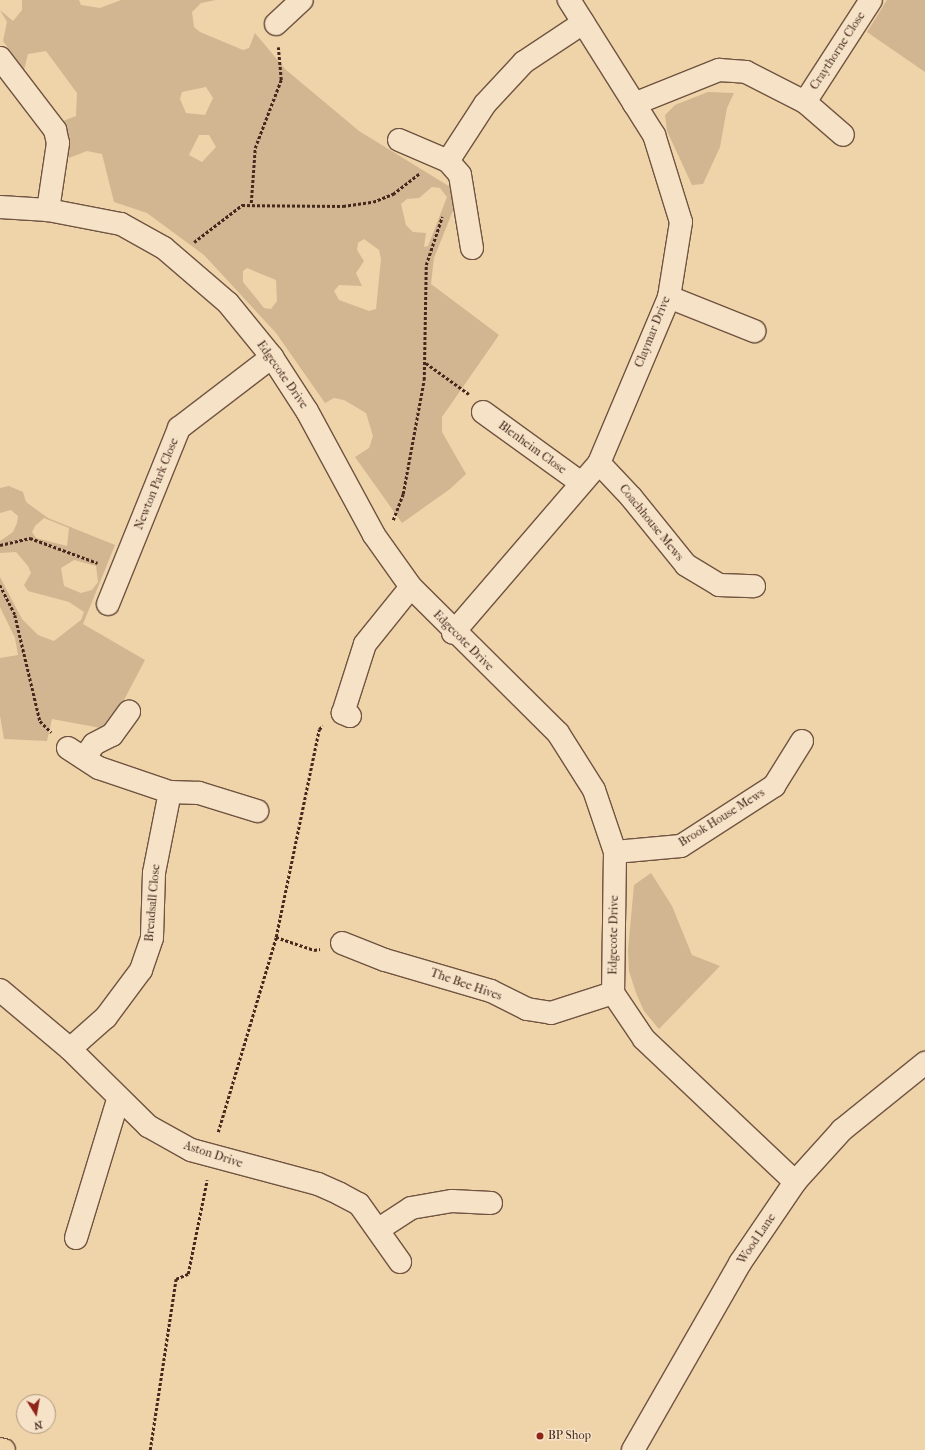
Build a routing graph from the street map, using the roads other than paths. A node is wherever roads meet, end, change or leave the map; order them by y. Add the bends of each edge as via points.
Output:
1 (302, 0) edge
2 (569, 0) edge
3 (872, 0) edge
4 (583, 23) junction
5 (276, 24) road end
6 (0, 58) edge
7 (805, 102) junction
8 (634, 104) junction
9 (843, 135) dead end
10 (400, 140) dead end
11 (440, 157) junction
12 (0, 207) edge
13 (48, 210) junction
14 (472, 248) dead end
15 (669, 297) junction
16 (754, 331) dead end
17 (272, 357) junction
18 (483, 412) road end
19 (599, 463) junction
20 (581, 483) junction
21 (754, 586) dead end
22 (411, 587) junction
23 (108, 604) dead end
24 (453, 633) junction
25 (129, 712) dead end
26 (347, 714) road end
27 (802, 741) dead end
28 (170, 792) junction
29 (257, 811) dead end
30 (616, 852) junction
31 (342, 943) road end
32 (0, 990) edge
33 (613, 993) junction
34 (70, 1049) junction
35 (925, 1063) edge
36 (118, 1100) junction
37 (795, 1182) junction
38 (490, 1203) dead end
39 (379, 1229) junction
40 (76, 1238) dead end
41 (400, 1262) dead end
42 (0, 1449) edge
43 (4, 1450) edge
44 (633, 1450) edge

1 - 5 street
2 - 4 street, Claymar Drive
3 - 7 street, Craythorne Close
4 - 8 street, Claymar Drive
4 - 11 street via 524,62
6 - 13 street via 55,130 58,149
7 - 8 street, Craythorne Close via 746,72 719,70
7 - 9 street, Craythorne Close
8 - 15 street, Claymar Drive via 654,135 681,222
10 - 11 street
11 - 14 street via 460,175
12 - 13 street, Edgecote Drive
13 - 17 street, Edgecote Drive via 121,224 178,258 228,303
15 - 16 street
15 - 19 street, Claymar Drive
17 - 22 street, Edgecote Drive via 307,411 374,535
17 - 23 street, Newton Park Close via 179,428
18 - 20 street, Blenheim Close
19 - 20 street, Claymar Drive
19 - 21 street, Coachhouse Mews via 632,497 686,565 719,585
20 - 24 street, Claymar Drive
22 - 24 street, Edgecote Drive
22 - 26 street via 365,644
24 - 30 street, Edgecote Drive via 558,733 594,790
25 - 28 street via 112,735 76,753 99,768
27 - 30 street, Brook House Mews via 774,786 681,846
28 - 29 street via 199,793
28 - 34 street, Breadsall Close via 154,873 152,938 143,965 128,991
30 - 33 street, Edgecote Drive
31 - 33 street, The Bee Hives via 385,960 491,991 527,1009 551,1013
32 - 34 street, Aston Drive
33 - 37 street via 644,1039
34 - 36 street, Aston Drive
35 - 37 street, Wood Lane via 842,1130
36 - 39 street, Aston Drive via 170,1140 211,1157 318,1184 359,1204
36 - 40 street
37 - 44 street, Wood Lane via 740,1263
38 - 39 street via 452,1201 411,1208
39 - 41 street, Aston Drive
42 - 43 highway

